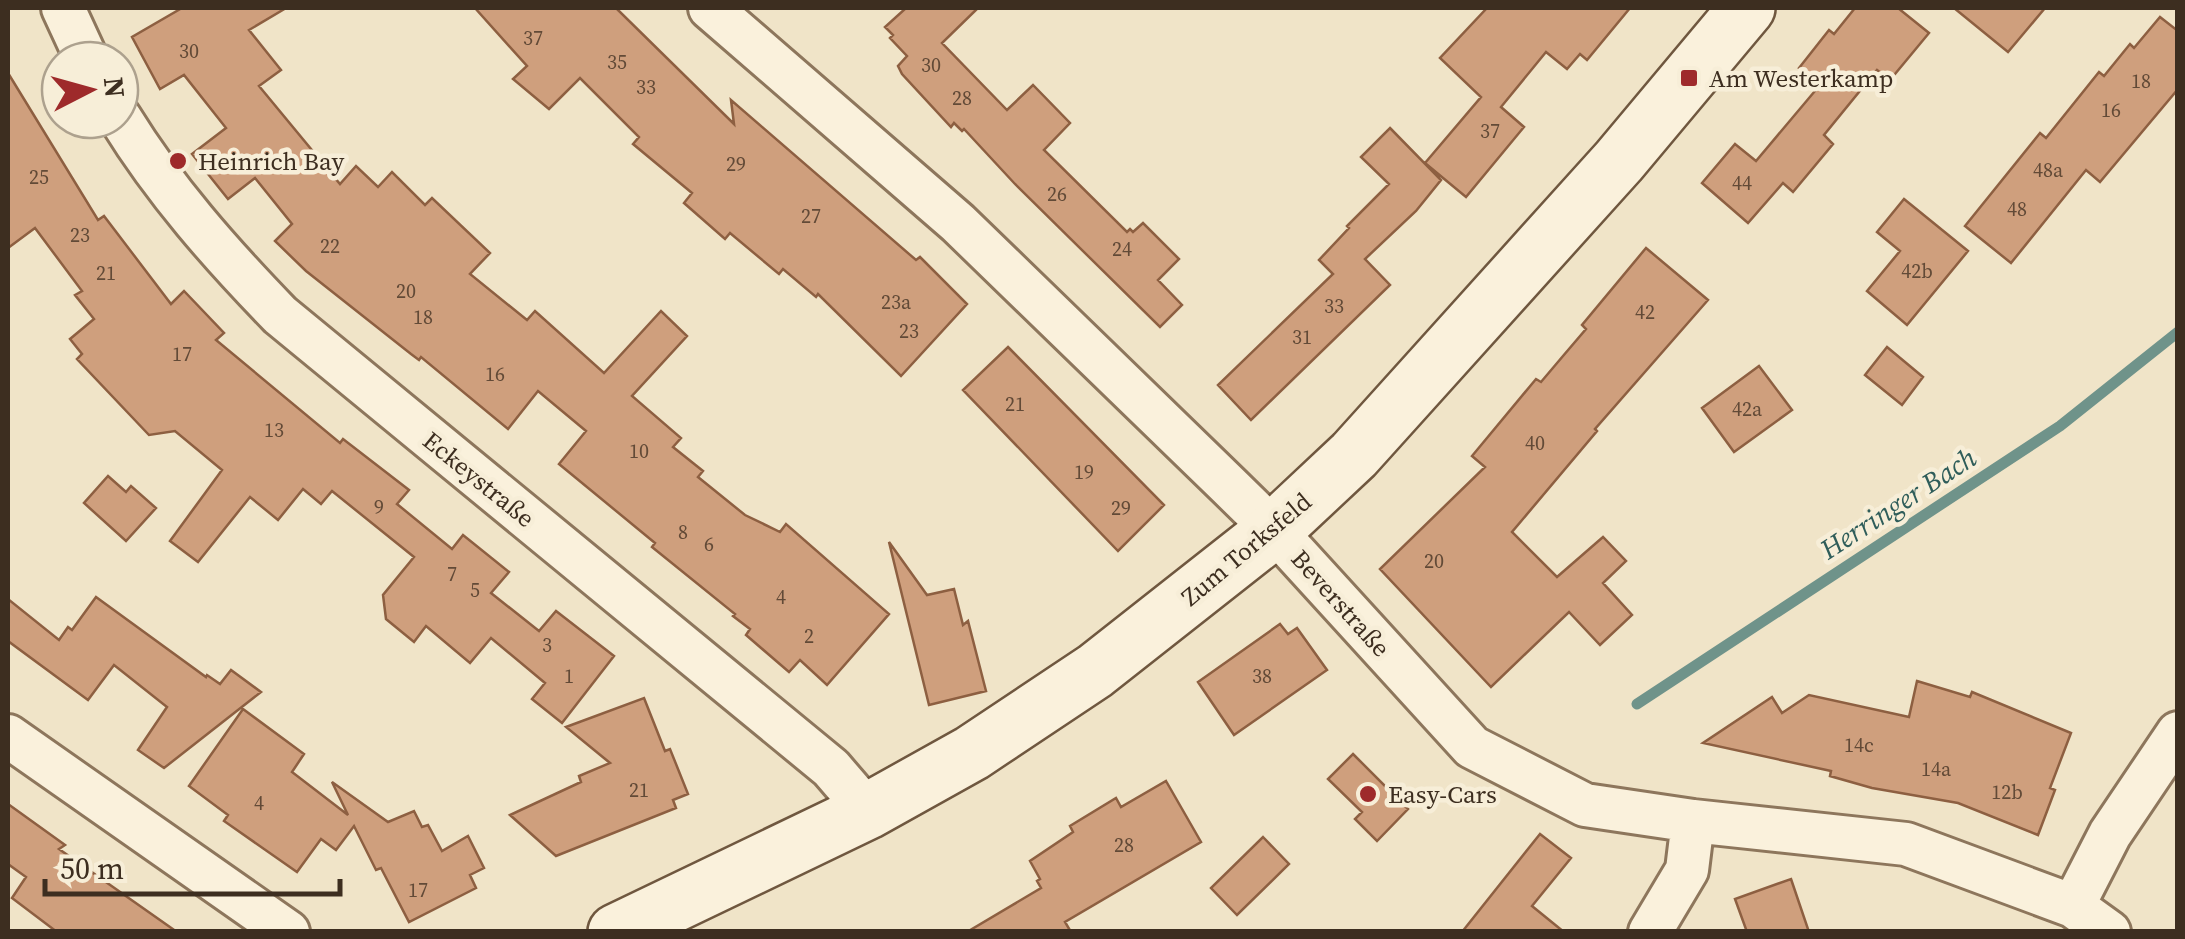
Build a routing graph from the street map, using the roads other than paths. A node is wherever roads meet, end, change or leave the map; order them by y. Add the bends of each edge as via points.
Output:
1 (64, 8) edge
2 (710, 8) edge
3 (1748, 8) edge
4 (78, 40) edge
5 (133, 140) edge
6 (1274, 530) junction
7 (2178, 734) edge
8 (8, 736) edge
9 (868, 811) junction
10 (1693, 822) junction
11 (2073, 906) junction
12 (288, 932) edge
13 (616, 932) edge
14 (1650, 932) edge
15 (2110, 932) edge

1 - 4 street
2 - 6 street, Beverstraße via 958,223
3 - 6 main road, Zum Torksfeld via 1354,455
5 - 9 street, Eckeystraße via 213,246 280,314 831,768
6 - 9 main road, Zum Torksfeld via 1095,671 972,753
6 - 10 street, Beverstraße via 1472,747 1585,805
7 - 11 street via 2110,834
8 - 12 street
9 - 13 main road, Zum Torksfeld
10 - 11 street, Beverstraße via 1906,844
10 - 14 street via 1687,870
11 - 15 street, Beverstraße

